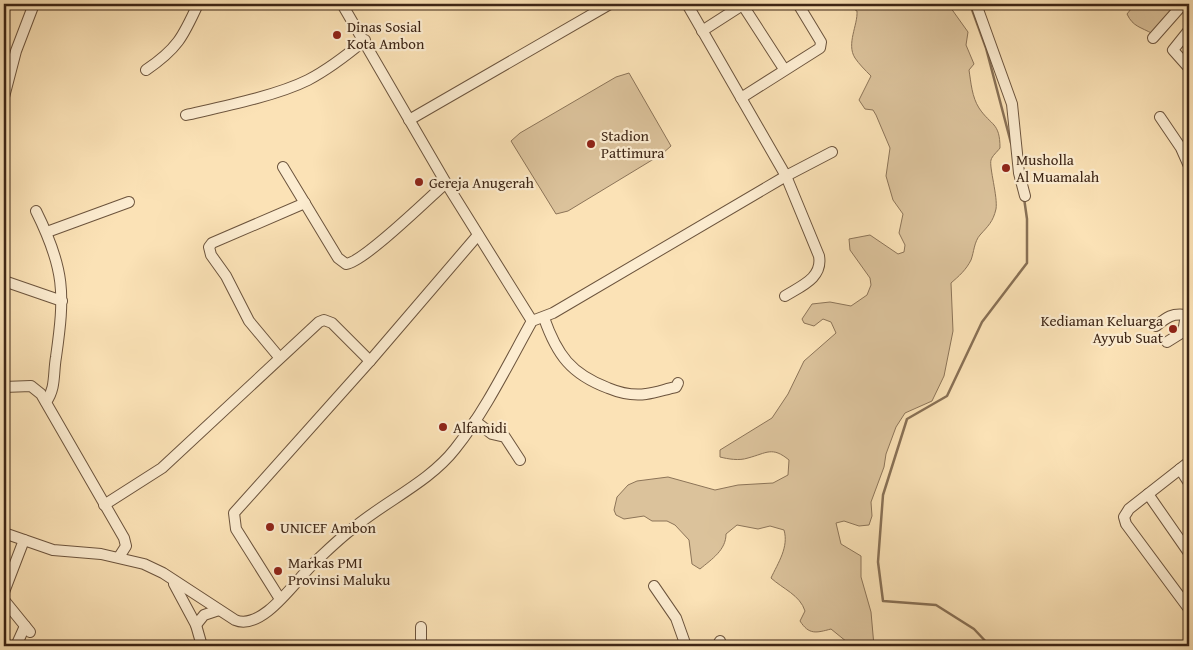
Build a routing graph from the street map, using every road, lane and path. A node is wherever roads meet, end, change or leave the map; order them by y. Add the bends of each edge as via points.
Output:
1 (34, 4) edge
2 (198, 4) edge
3 (342, 4) edge
4 (610, 4) edge
5 (686, 4) edge
6 (743, 4) edge
7 (798, 4) edge
8 (976, 4) edge
9 (1182, 4) edge
10 (1189, 30) edge
11 (702, 31) junction
12 (1153, 38) dead end
13 (365, 40) junction
14 (1189, 68) edge
15 (146, 70) dead end
16 (784, 70) junction
17 (4, 97) edge
18 (741, 98) junction
19 (186, 115) dead end
20 (1160, 117) dead end
21 (409, 120) junction
22 (832, 152) dead end
23 (1189, 166) edge
24 (284, 167) dead end
25 (786, 176) junction
26 (446, 182) junction
27 (1026, 196) dead end
28 (129, 202) dead end
29 (305, 203) junction
30 (36, 211) dead end
31 (47, 232) junction
32 (478, 235) junction
33 (4, 281) edge
34 (785, 296) dead end
35 (62, 301) junction
36 (1188, 315) edge
37 (544, 318) junction
38 (532, 321) junction
39 (1156, 326) dead end
40 (1167, 342) dead end
41 (279, 357) junction
42 (370, 361) junction
43 (678, 383) dead end
44 (4, 387) edge
45 (46, 402) junction
46 (475, 421) junction
47 (520, 460) dead end
48 (1189, 462) edge
49 (1180, 469) junction
50 (1189, 484) edge
51 (1148, 494) junction
52 (104, 505) junction
53 (4, 533) edge
54 (24, 540) junction
55 (1189, 553) edge
56 (119, 557) junction
57 (171, 580) junction
58 (654, 586) dead end
59 (4, 592) edge
60 (280, 599) junction
61 (4, 600) edge
62 (1189, 609) edge
63 (219, 610) junction
64 (196, 625) junction
65 (421, 627) dead end
66 (16, 646) edge
67 (202, 646) edge
68 (421, 646) edge
69 (686, 646) edge

1 - 17 street via 16,51
2 - 15 street via 176,46
3 - 13 street
4 - 21 street
5 - 11 street
6 - 11 street
6 - 16 street
7 - 16 street via 821,42 820,48
8 - 27 street via 1012,104 1019,173
9 - 12 street
10 - 14 street via 1173,50
11 - 18 street
13 - 19 street via 308,80
13 - 21 street
16 - 18 street
18 - 25 street
20 - 23 street
21 - 26 street
22 - 25 street
24 - 29 street
25 - 34 street via 820,265 812,279
25 - 37 street
26 - 29 street via 349,264 338,258
26 - 32 street
28 - 31 street
29 - 41 street via 209,247 249,321
30 - 31 street
31 - 35 street via 60,267
32 - 38 street
32 - 42 street
33 - 35 street
35 - 45 street via 53,391
36 - 39 street via 1170,316
36 - 40 street via 1183,332
37 - 38 street
37 - 43 street via 551,339 566,362 589,382 634,395 676,387
38 - 46 street
41 - 42 street via 324,320 332,323
41 - 52 street via 162,468
42 - 60 street via 234,513 236,529
44 - 45 street via 30,386
45 - 52 street
46 - 47 street via 492,434 505,437
46 - 60 street via 443,462 356,526 300,575
48 - 49 street
49 - 50 street
49 - 51 street
51 - 55 street
51 - 62 street via 1126,512 1124,519
52 - 56 street via 126,542
53 - 54 street
54 - 56 street via 53,550
54 - 59 street
56 - 57 street via 154,568
57 - 63 street
57 - 64 street
58 - 69 street via 676,618
60 - 63 street via 263,616 244,624
61 - 66 street via 28,629
63 - 64 street via 204,615
64 - 67 street
65 - 68 street

